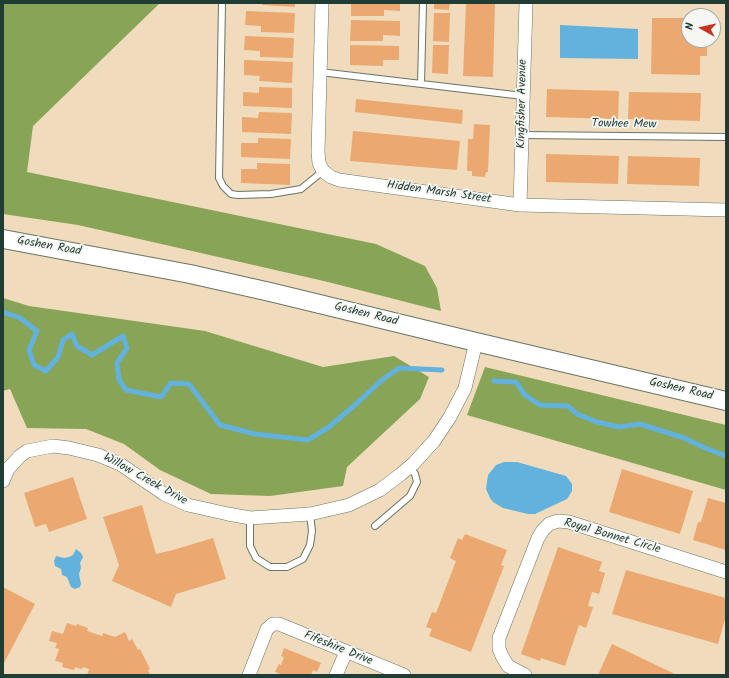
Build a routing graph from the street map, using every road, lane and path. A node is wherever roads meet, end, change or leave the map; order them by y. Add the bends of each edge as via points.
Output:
1 (222, 3) edge
2 (322, 3) edge
3 (423, 3) edge
4 (526, 3) edge
5 (320, 72) junction
6 (421, 84) junction
7 (523, 96) junction
8 (522, 135) junction
9 (726, 137) edge
10 (323, 171) junction
11 (520, 205) junction
12 (726, 210) edge
13 (3, 239) edge
14 (476, 342) junction
15 (726, 401) edge
16 (410, 467) junction
17 (3, 482) edge
18 (310, 514) junction
19 (250, 518) junction
20 (375, 526) dead end
21 (726, 572) edge
22 (346, 652) junction
23 (249, 675) edge
24 (336, 675) edge
25 (404, 675) edge
26 (525, 675) edge

1 - 10 lane via 219,178 223,186 230,194 270,194 301,189
2 - 5 street
3 - 6 lane
4 - 7 street, Kingfisher Avenue
5 - 6 lane
5 - 10 street via 318,152
6 - 7 lane
7 - 8 street, Kingfisher Avenue
8 - 9 lane, Towhee Mew
8 - 11 street, Kingfisher Avenue
10 - 11 street, Hidden Marsh Street via 339,180
11 - 12 street, Hidden Marsh Street
13 - 14 street, Goshen Road via 197,276
14 - 15 street, Goshen Road
14 - 16 street, Willow Creek Drive via 465,388 434,441
16 - 18 street, Willow Creek Drive via 380,490 349,505
16 - 20 lane via 417,482 410,496
17 - 19 street, Willow Creek Drive via 8,469 28,451 53,446 69,448 98,455 120,464 164,494 188,505
18 - 19 street, Willow Creek Drive
18 - 19 lane via 310,545 303,559 287,567 270,567 256,558 250,546
21 - 26 street, Royal Bonnet Circle via 569,522 558,521 550,524 538,538 499,638 499,649 508,666
22 - 23 street, Fifeshire Drive via 279,624 273,624 267,629
22 - 24 street
22 - 25 street, Fifeshire Drive

